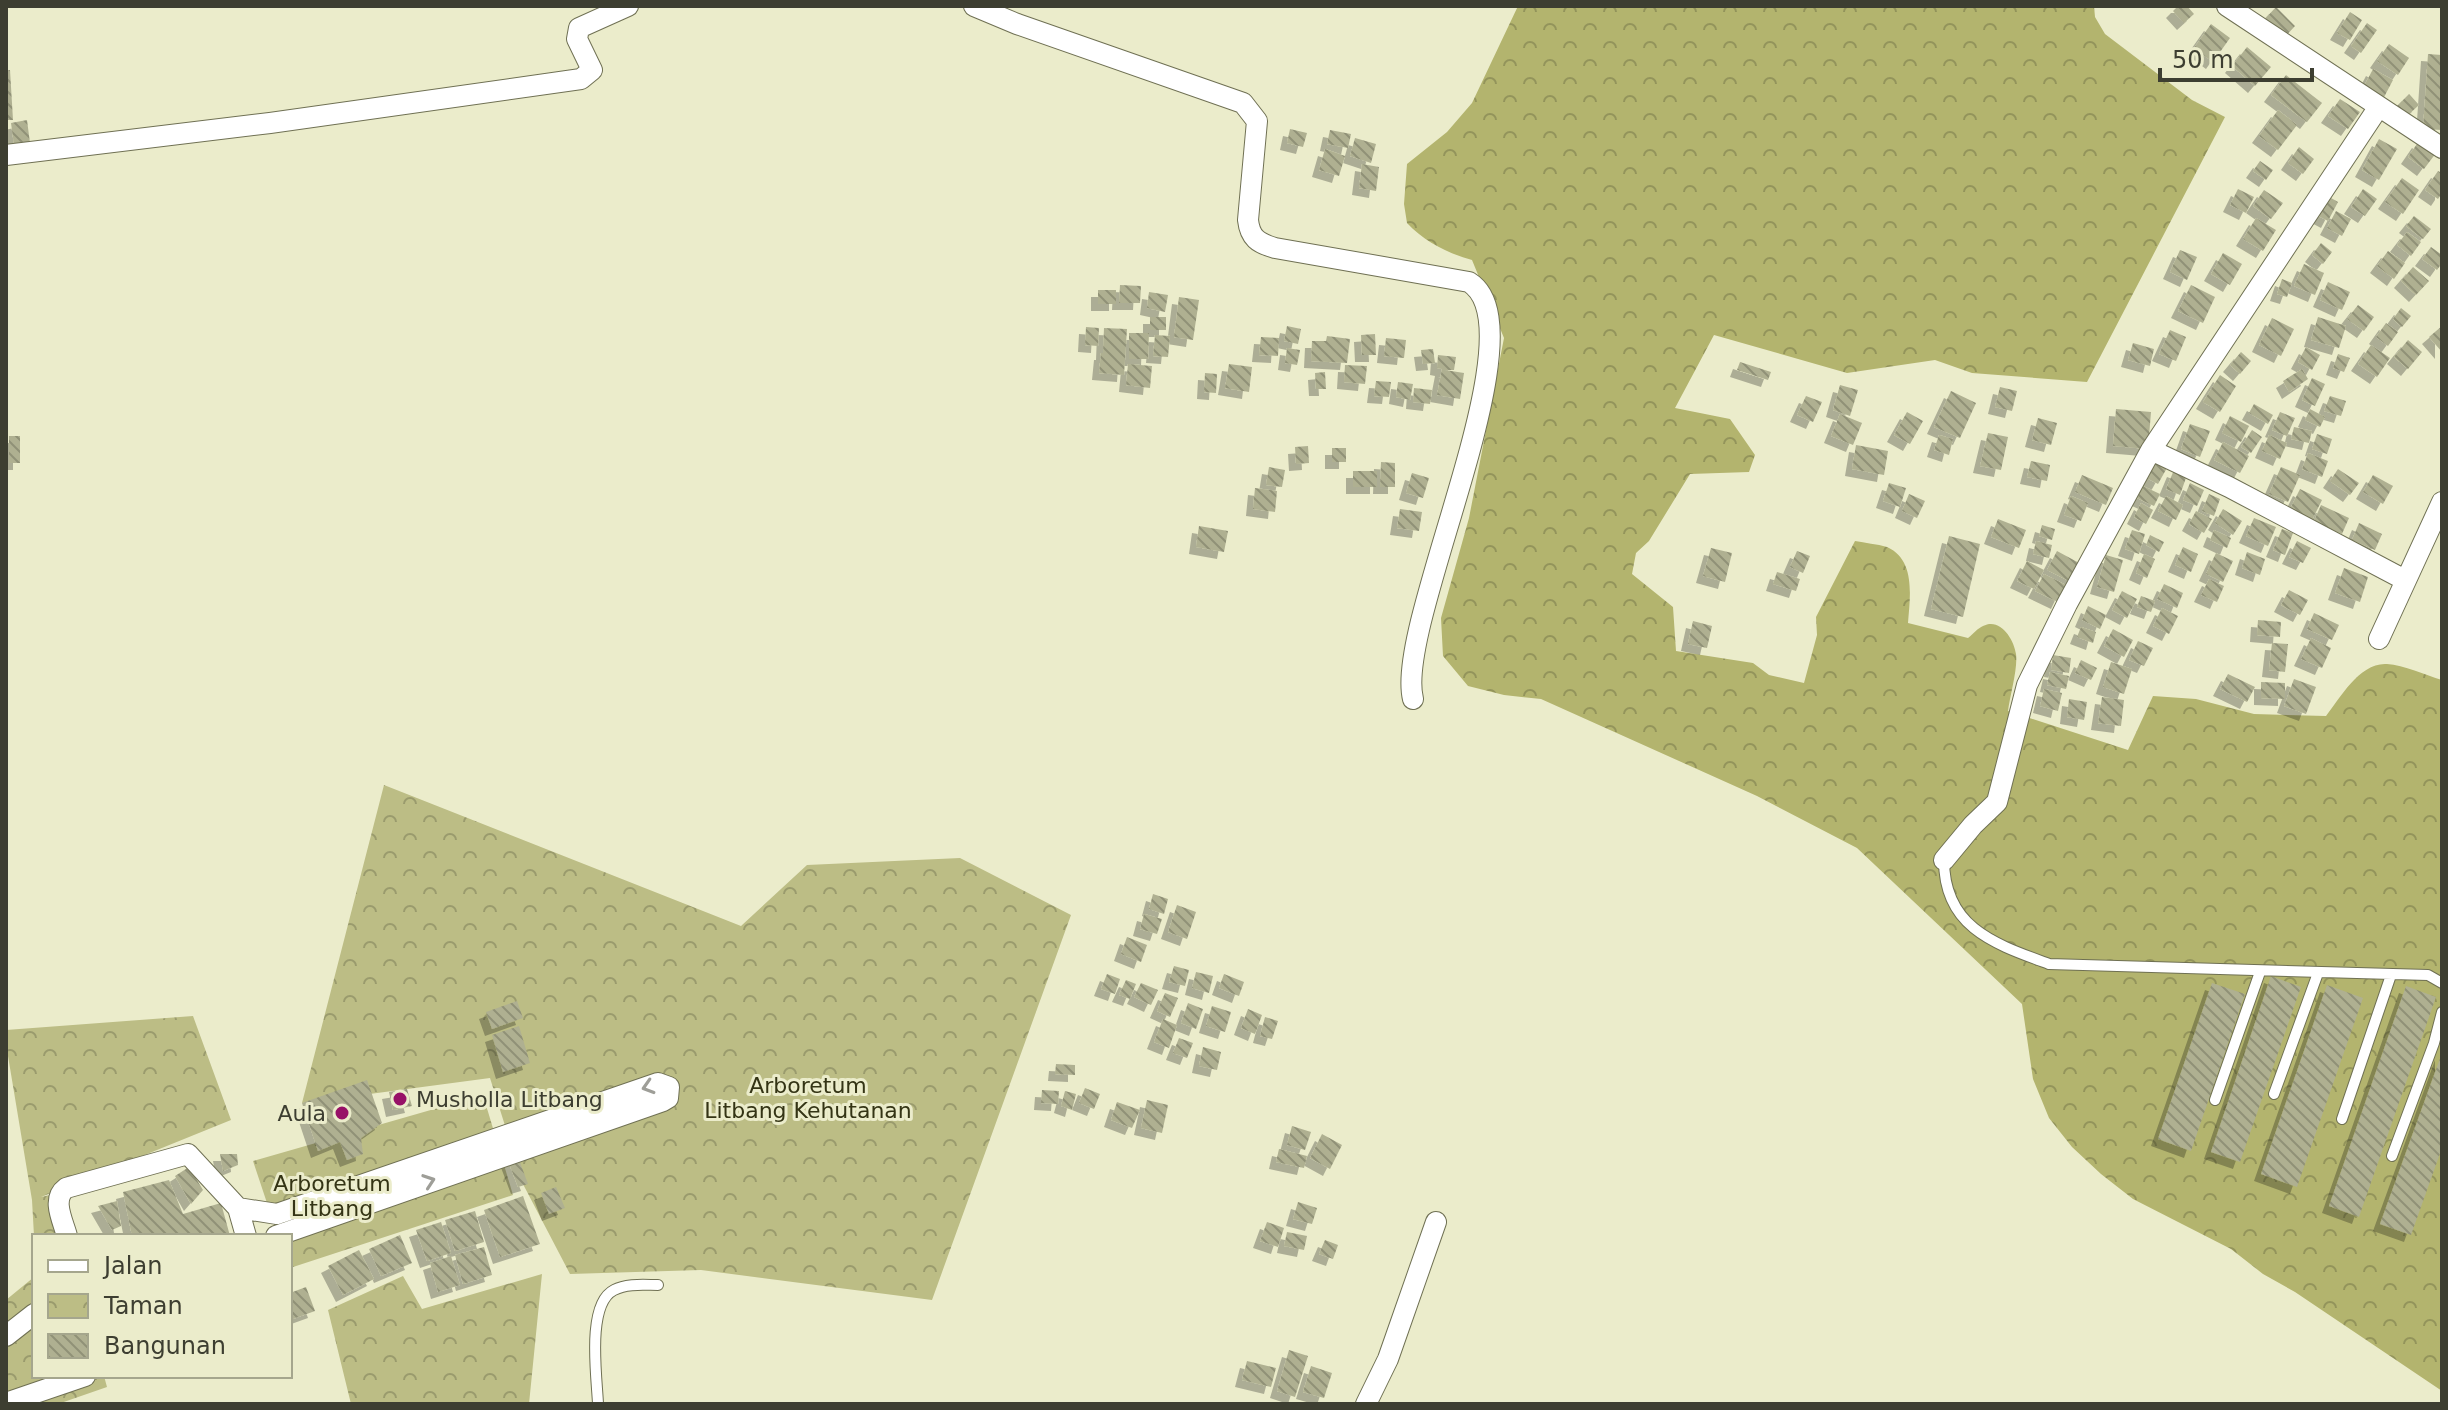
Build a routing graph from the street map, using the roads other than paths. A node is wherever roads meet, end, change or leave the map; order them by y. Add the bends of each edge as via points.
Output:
1 (628, 6) edge
2 (974, 6) edge
3 (2227, 6) edge
4 (2378, 108) junction
5 (2442, 148) edge
6 (6, 155) edge
7 (2151, 450) junction
8 (2442, 502) edge
9 (2405, 580) junction
10 (2379, 639) dead end
11 (1413, 699) dead end
12 (1944, 860) joint
13 (2260, 972) junction
14 (2318, 973) junction
15 (2391, 975) junction
16 (2442, 983) edge
17 (2442, 1012) edge
18 (2274, 1094) dead end
19 (2215, 1100) dead end
20 (2342, 1119) dead end
21 (506, 1145) junction
22 (2392, 1156) dead end
23 (238, 1208) junction
24 (1436, 1222) dead end
25 (279, 1227) edge
26 (66, 1234) edge
27 (245, 1234) edge
28 (658, 1285) dead end
29 (32, 1316) edge
30 (6, 1336) edge
31 (79, 1378) edge
32 (6, 1403) edge
33 (598, 1404) edge
34 (1366, 1404) edge

1 - 6 street via 579,28 577,39 592,70 581,79
2 - 11 street via 1243,103 1257,121 1248,220 1249,233 1259,243 1476,287 1487,314 1485,376 1466,470 1414,655
3 - 4 street
4 - 5 street
4 - 7 street
7 - 9 street
7 - 12 street via 2027,685 1997,802
8 - 9 street
9 - 10 street
12 - 13 lane via 1950,894 1966,922 1994,943 2049,964
13 - 14 lane
13 - 19 lane
14 - 15 lane
14 - 18 lane
15 - 16 lane via 2428,975
15 - 20 lane
17 - 22 lane
21 -> 21 street via 663,1101 669,1087 658,1083
21 - 25 street
23 - 25 street
23 - 26 street via 194,1158 181,1155 66,1188 58,1200
23 - 27 street
24 - 34 street via 1388,1359
28 - 33 lane via 618,1288 600,1307 595,1340
29 - 30 street
31 - 32 street

